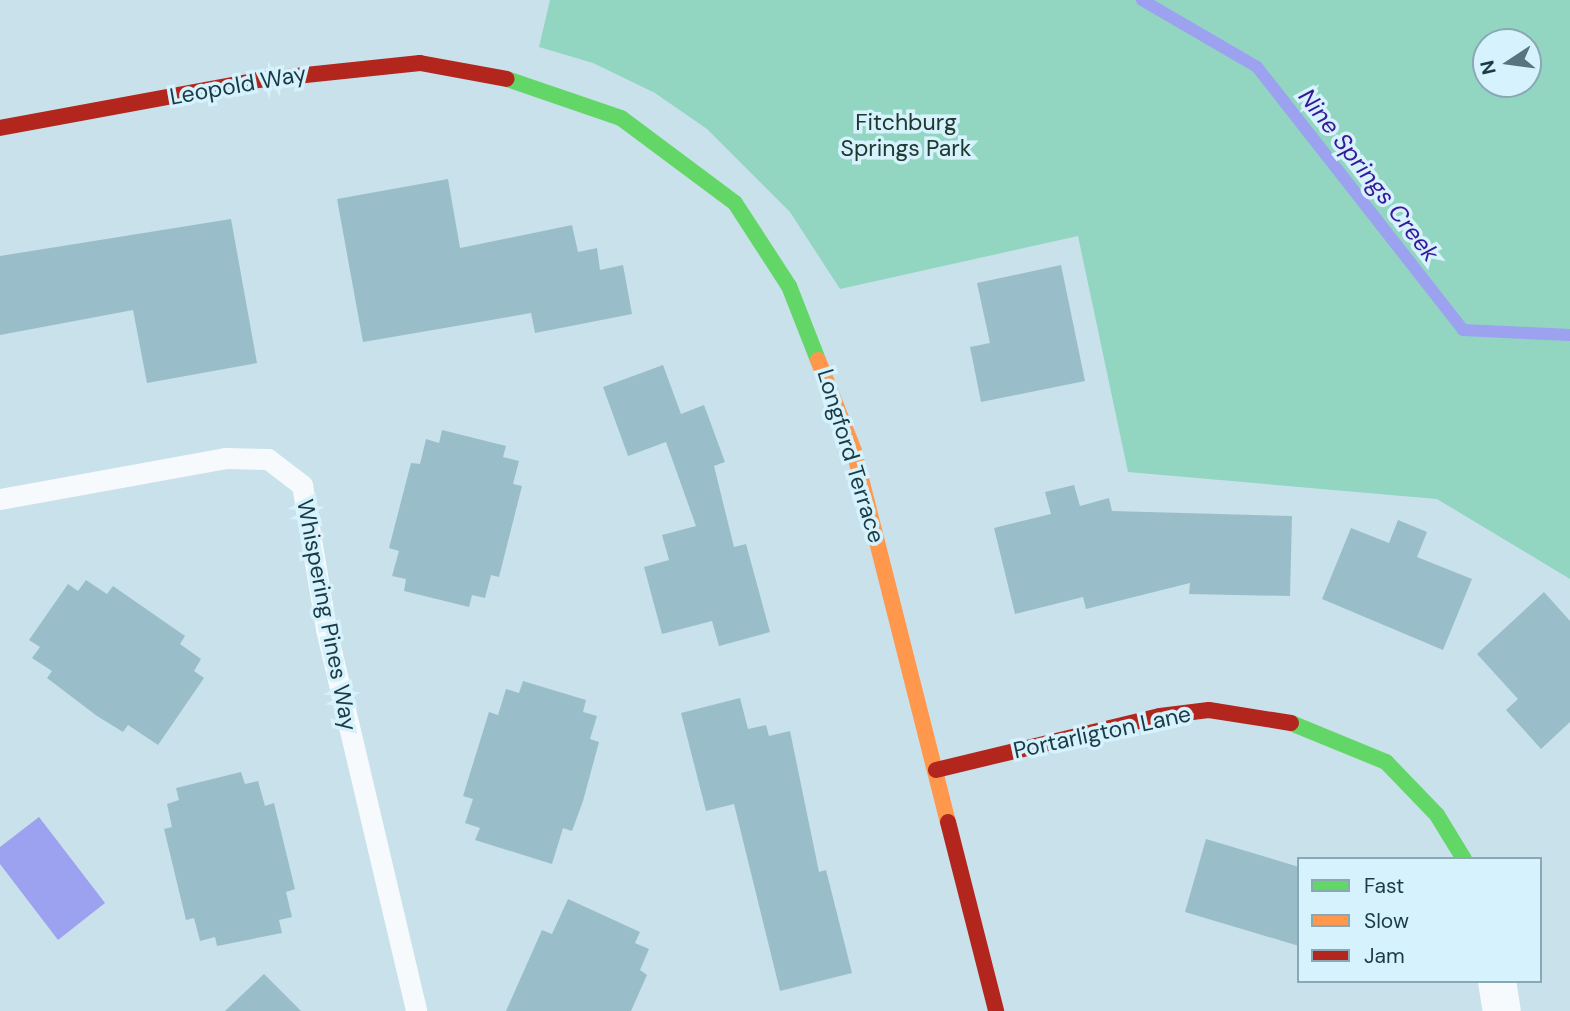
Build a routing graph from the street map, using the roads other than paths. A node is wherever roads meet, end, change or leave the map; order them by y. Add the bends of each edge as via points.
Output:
1 (478, 72) joint
2 (0, 128) edge
3 (0, 499) edge
4 (936, 770) junction
5 (1463, 857) edge
6 (1497, 983) edge
7 (416, 1011) edge
8 (996, 1011) edge
9 (1502, 1011) edge

1 - 2 street, Leopold Way via 420,63 353,67
1 - 4 street, Longford Terrace via 532,84 621,118 735,203 768,251 810,331 850,439
3 - 7 lane, Whispering Pines Way via 226,458 268,459 302,485 326,629
4 - 5 street, Portarligton Lane via 1160,716 1209,710 1259,714 1319,730 1385,762 1437,815
4 - 8 street, Longford Terrace
6 - 9 street

